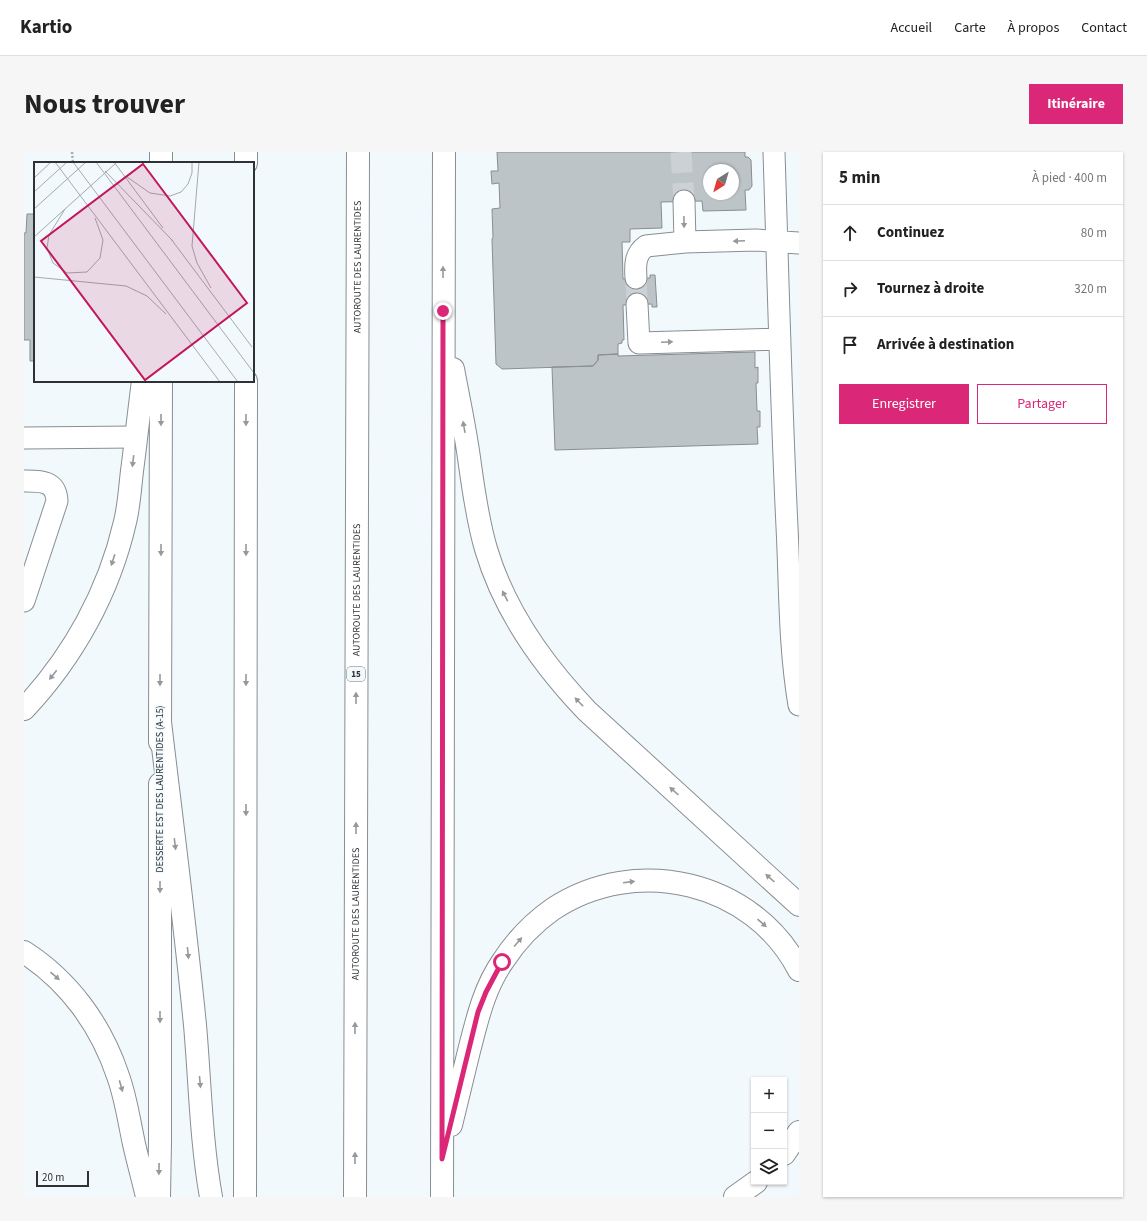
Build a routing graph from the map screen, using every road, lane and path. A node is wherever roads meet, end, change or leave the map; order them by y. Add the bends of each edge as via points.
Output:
1 (72, 152) edge
2 (358, 152) edge
3 (444, 152) edge
4 (774, 152) edge
5 (73, 162) edge
6 (684, 201) tunnel mouth
7 (778, 241) junction
8 (685, 242) junction
9 (799, 243) edge
10 (636, 278) tunnel mouth
11 (637, 304) tunnel mouth
12 (443, 311) junction
13 (780, 339) junction
14 (143, 382) edge
15 (161, 382) edge
16 (246, 382) edge
17 (136, 437) junction
18 (24, 438) edge
19 (24, 481) edge
20 (24, 601) edge
21 (799, 705) edge
22 (24, 709) edge
23 (160, 722) junction
24 (799, 905) edge
25 (24, 952) edge
26 (799, 970) edge
27 (799, 1132) edge
28 (787, 1150) edge
29 (442, 1159) junction
30 (752, 1185) edge
31 (147, 1197) edge
32 (159, 1197) edge
33 (211, 1197) edge
34 (245, 1197) edge
35 (355, 1197) edge
36 (442, 1197) edge
37 (735, 1197) edge

1 - 5 path
35 -> 2 main road, AUTOROUTE DES LAURENTIDES / 15
12 -> 3 main road
4 - 7 lane
6 -> 8 lane
7 -> 8 lane
7 - 9 lane
7 - 13 lane
8 - 10 lane via 646,246 641,249 637,256
11 -> 13 lane via 639,350
24 -> 12 main road via 587,711 568,692 525,633 503,592 486,549 474,496
12 - 29 main road
13 - 21 lane via 792,649
14 - 17 main road
15 -> 23 main road, DESSERTE EST DES LAURENTIDES (A-15)
16 -> 34 main road
17 - 18 lane
17 -> 22 main road via 125,523 104,587 73,646
19 - 20 lane via 47,483 54,489 57,501
23 -> 32 main road, DESSERTE EST DES LAURENTIDES (A-15)
23 -> 33 main road via 184,914
25 -> 31 main road via 50,971 71,992 91,1018 106,1045 122,1088
29 -> 26 main road via 478,1012 493,977 506,957 539,920 572,899 606,886 644,880 686,884 706,890 726,898 760,921 786,948
27 - 28 main road
29 - 36 main road
30 - 37 main road

